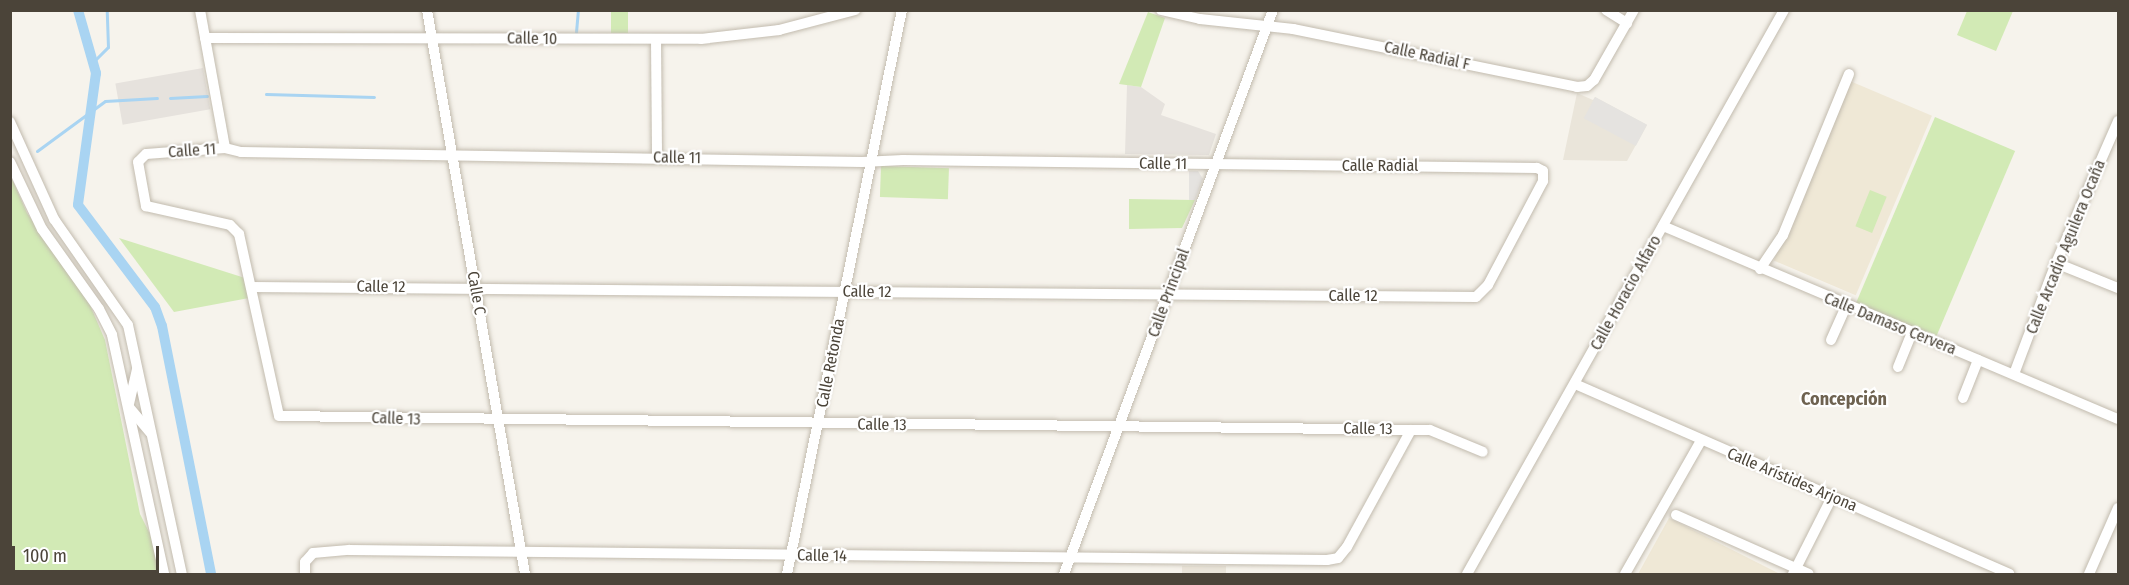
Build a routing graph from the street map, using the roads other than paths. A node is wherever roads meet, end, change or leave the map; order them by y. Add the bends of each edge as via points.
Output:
1 (200, 10) edge
2 (427, 10) edge
3 (855, 10) edge
4 (902, 10) edge
5 (1161, 10) edge
6 (1274, 10) edge
7 (1606, 10) edge
8 (1634, 10) edge
9 (1784, 10) edge
10 (1627, 23) junction
11 (1267, 27) junction
12 (206, 38) junction
13 (432, 38) junction
14 (656, 39) junction
15 (1849, 74) dead end
16 (2118, 121) edge
17 (10, 122) edge
18 (225, 148) junction
19 (451, 155) junction
20 (657, 158) junction
21 (873, 161) junction
22 (10, 162) edge
23 (1217, 165) junction
24 (1663, 226) junction
25 (2056, 263) junction
26 (1760, 268) junction
27 (251, 287) junction
28 (475, 288) junction
29 (2118, 288) edge
30 (845, 292) junction
31 (1482, 293) joint
32 (1168, 295) junction
33 (1846, 306) junction
34 (1912, 332) junction
35 (1831, 340) dead end
36 (137, 357) junction
37 (1978, 360) junction
38 (1898, 367) dead end
39 (2014, 374) junction
40 (1575, 384) junction
41 (1963, 398) dead end
42 (128, 405) junction
43 (2118, 419) edge
44 (497, 420) junction
45 (819, 424) junction
46 (1119, 429) junction
47 (1411, 429) junction
48 (155, 439) junction
49 (1701, 441) junction
50 (1483, 452) dead end
51 (1832, 497) junction
52 (2118, 508) edge
53 (1676, 515) dead end
54 (2115, 526) edge
55 (521, 551) junction
56 (790, 556) junction
57 (1070, 559) junction
58 (1795, 571) edge
59 (164, 574) edge
60 (182, 574) edge
61 (305, 574) edge
62 (525, 574) edge
63 (787, 574) edge
64 (1064, 574) edge
65 (1467, 574) edge
66 (1625, 574) edge
67 (1809, 574) edge
68 (2009, 574) edge
69 (2089, 574) edge

1 - 12 street
2 - 13 street, Calle C
3 - 14 street, Calle 10 via 738,36
4 - 21 street, Calle Retonda
5 - 11 street
6 - 11 street, Calle Principal
7 - 10 street
8 - 10 street
9 - 24 street, Calle Horacio Alfaro
10 - 11 street, Calle Radial F via 1587,86
11 - 23 street, Calle Principal
12 - 13 street, Calle 10
12 - 18 street
13 - 14 street, Calle 10
13 - 19 street, Calle C
14 - 20 street
15 - 26 street via 1783,235
16 - 25 street, Calle Arcadio Aguilera Ocaña
17 - 36 street via 54,219 128,325
18 - 19 street, Calle 11 via 241,152
18 - 27 street, Calle 11 via 146,154 139,158 140,186 146,206 230,225 237,230
19 - 20 street, Calle 11
19 - 28 street, Calle C
20 - 21 street, Calle 11
21 - 23 street, Calle 11
21 - 30 street, Calle Retonda
22 - 42 street via 42,229 99,309 112,335
23 - 31 street, Calle Radial via 1528,167 1543,171 1543,181
23 - 32 street, Calle Principal
24 - 26 street, Calle Damaso Cervera
24 - 40 street, Calle Horacio Alfaro
25 - 29 street
25 - 39 street, Calle Arcadio Aguilera Ocaña
26 - 33 street, Calle Damaso Cervera
27 - 28 street, Calle 12
27 - 44 street, Calle 13 via 276,415
28 - 30 street, Calle 12
28 - 44 street, Calle C
30 - 32 street, Calle 12
30 - 45 street, Calle Retonda
31 - 32 street, Calle 12 via 1467,297
32 - 46 street, Calle Principal
33 - 34 street, Calle Damaso Cervera
33 - 35 street
34 - 37 street, Calle Damaso Cervera
34 - 38 street
36 - 42 street
36 - 48 street
37 - 39 street, Calle Damaso Cervera
37 - 41 street
39 - 43 street, Calle Damaso Cervera
40 - 49 street, Calle Arístides Arjona
40 - 65 street, Calle Horacio Alfaro
42 - 48 street
42 - 59 street
44 - 45 street, Calle 13
44 - 55 street, Calle C
45 - 46 street, Calle 13
45 - 56 street, Calle Retonda
46 - 47 street, Calle 13
46 - 57 street, Calle Principal
47 - 50 street, Calle 13 via 1439,431
47 - 57 street, Calle 14 via 1338,558
48 - 60 street
49 - 51 street, Calle Arístides Arjona
49 - 66 street
51 - 58 street
51 - 68 street, Calle Arístides Arjona
52 - 54 street
53 - 58 street
54 - 69 street
55 - 56 street, Calle 14
55 - 61 street, Calle 14 via 320,551 308,556
55 - 62 street, Calle C
56 - 57 street, Calle 14
56 - 63 street, Calle Retonda
57 - 64 street, Calle Principal
58 - 67 street

